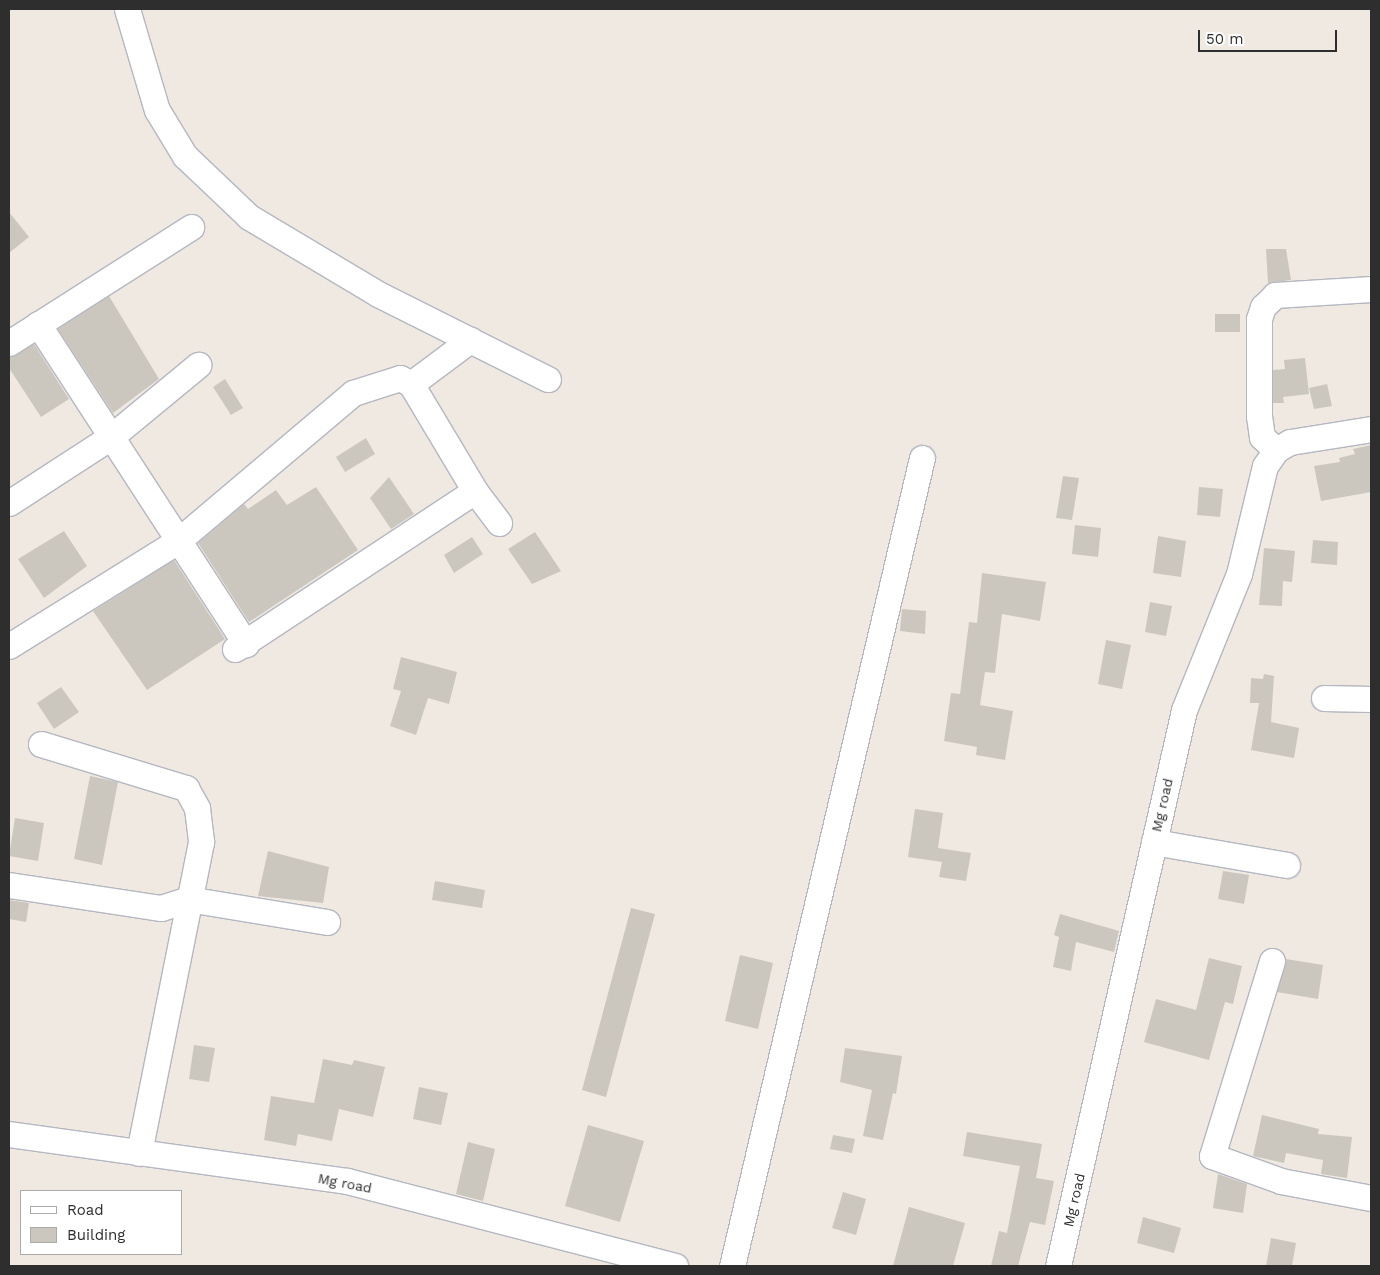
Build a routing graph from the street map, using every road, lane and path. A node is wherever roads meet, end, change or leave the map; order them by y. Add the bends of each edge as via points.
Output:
1 (127, 9) edge
2 (191, 227) dead end
3 (1371, 289) edge
4 (38, 324) junction
5 (470, 340) junction
6 (9, 343) edge
7 (198, 365) dead end
8 (548, 379) dead end
9 (411, 384) junction
10 (1371, 429) edge
11 (112, 436) junction
12 (1276, 450) junction
13 (922, 458) dead end
14 (474, 492) junction
15 (9, 503) edge
16 (499, 523) dead end
17 (179, 540) junction
18 (9, 646) edge
19 (1324, 698) dead end
20 (1371, 699) edge
21 (40, 744) dead end
22 (1154, 842) junction
23 (1287, 865) dead end
24 (9, 885) edge
25 (188, 898) junction
26 (327, 922) dead end
27 (1272, 961) dead end
28 (9, 1134) edge
29 (139, 1153) junction
30 (1371, 1198) edge
31 (675, 1266) edge
32 (732, 1266) edge
33 (1058, 1266) edge

1 - 5 street via 157,110 192,163 249,217 378,294
2 - 4 street
3 - 12 street via 1275,295 1263,307 1259,319 1259,416 1262,436
4 - 6 street
4 - 11 street
5 - 8 street
5 - 9 street
7 - 11 street
9 - 14 street
9 - 17 street via 400,378 353,393
10 - 12 street via 1290,442
11 - 15 street
11 - 17 street
12 - 22 street, Mg road via 1265,466 1239,574 1184,710
13 - 32 street
14 - 16 street
14 - 17 street via 241,647
17 - 18 street
19 - 20 street
21 - 25 street via 186,788 197,808 201,842
22 - 23 street
22 - 33 street, Mg road
24 - 25 street via 161,908
25 - 26 street
25 - 29 street
27 - 30 street via 1212,1156 1281,1181
28 - 29 street, Mg road
29 - 31 street, Mg road via 347,1181

